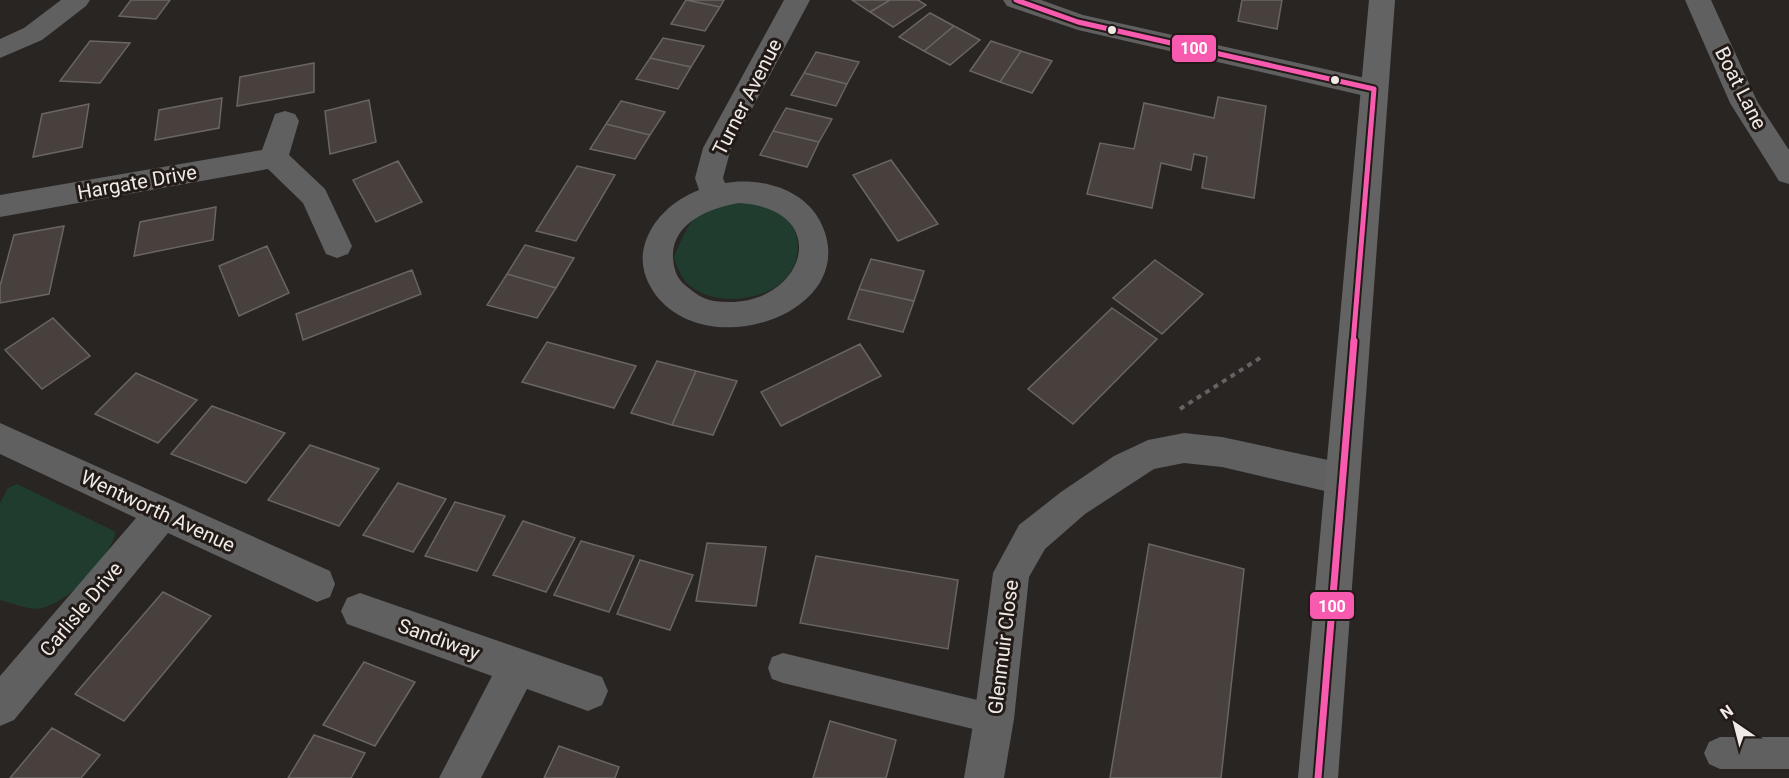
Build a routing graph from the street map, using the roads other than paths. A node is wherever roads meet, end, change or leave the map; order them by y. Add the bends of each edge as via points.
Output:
1 (77, 0) edge
2 (797, 0) edge
3 (1016, 0) edge
4 (1382, 0) edge
5 (1698, 0) edge
6 (0, 49) edge
7 (1374, 89) junction
8 (285, 121) dead end
9 (274, 158) junction
10 (1789, 173) edge
11 (715, 196) junction
12 (0, 206) edge
13 (337, 246) dead end
14 (0, 438) edge
15 (1342, 479) junction
16 (163, 513) junction
17 (317, 584) dead end
18 (360, 610) dead end
19 (518, 667) junction
20 (783, 668) dead end
21 (588, 691) dead end
22 (0, 706) edge
23 (994, 719) junction
24 (1720, 753) dead end
25 (1789, 753) edge
26 (459, 778) edge
27 (984, 778) edge
28 (1318, 778) edge

1 - 6 street via 33,34
2 - 11 street, Turner Avenue via 717,148 709,178
3 - 7 street via 1078,22
4 - 7 main road
5 - 10 street, Boat Lane via 1744,103
7 - 15 main road
8 - 9 street
9 - 12 street, Hargate Drive
9 - 13 street via 315,197
11 - 11 street via 765,194 786,203 803,217 813,234 815,254 808,274 793,293 771,307 746,315 718,315 693,309 673,296 660,279 656,258 661,238 692,205
14 - 16 street, Wentworth Avenue
15 - 23 street, Glenmuir Close via 1222,452 1184,448 1148,455 1073,503 1032,537 1011,573
15 - 28 main road
16 - 17 street, Wentworth Avenue
16 - 22 street, Carlisle Drive
18 - 19 street, Sandiway
19 - 21 street, Sandiway
19 - 26 street
20 - 23 lane
23 - 27 street, Glenmuir Close
24 - 25 lane

